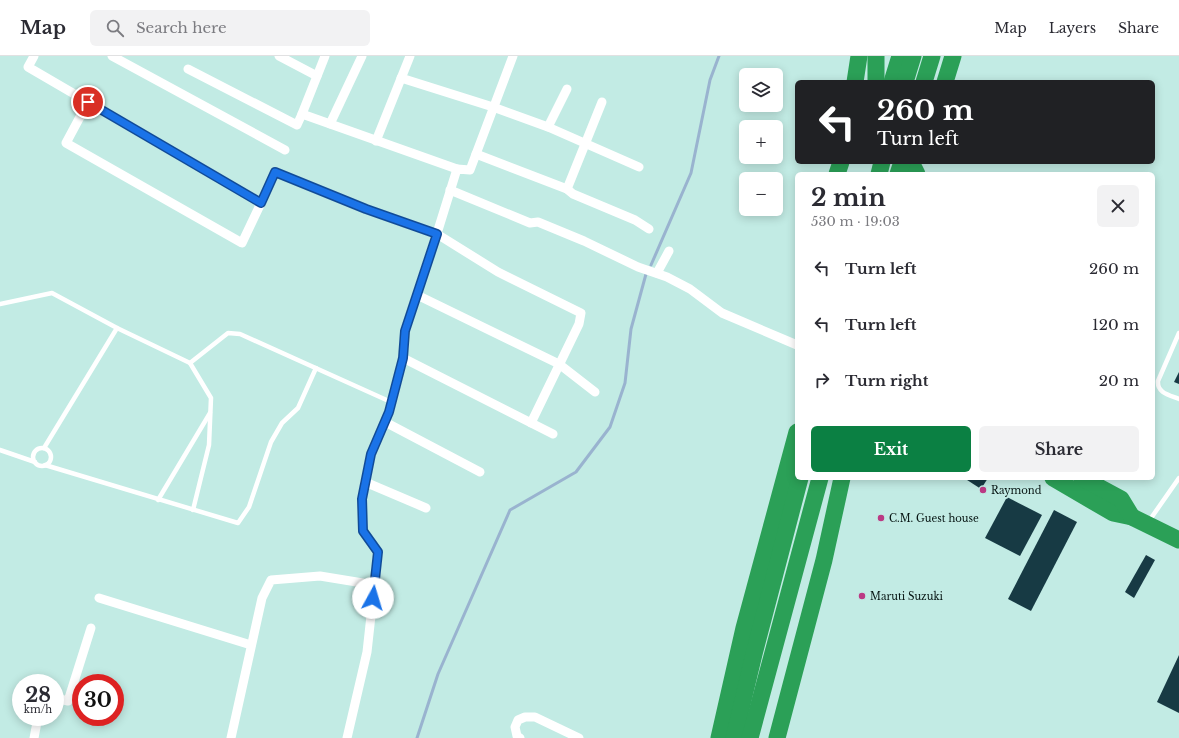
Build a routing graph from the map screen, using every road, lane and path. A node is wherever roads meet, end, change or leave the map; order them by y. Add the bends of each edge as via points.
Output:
1 (34, 56) edge
2 (112, 56) edge
3 (279, 56) edge
4 (325, 56) edge
5 (362, 56) edge
6 (410, 56) edge
7 (512, 56) edge
8 (859, 56) edge
9 (876, 56) edge
10 (900, 56) edge
11 (914, 56) edge
12 (932, 56) edge
13 (953, 57) edge
14 (188, 70) dead end
15 (317, 76) junction
16 (401, 78) junction
17 (855, 80) edge
18 (876, 80) edge
19 (893, 80) edge
20 (906, 80) edge
21 (925, 80) edge
22 (946, 80) edge
23 (566, 89) dead end
24 (88, 102) junction
25 (602, 102) dead end
26 (493, 107) junction
27 (302, 114) junction
28 (330, 124) junction
29 (548, 127) junction
30 (376, 140) junction
31 (586, 143) junction
32 (285, 150) dead end
33 (476, 154) junction
34 (639, 167) dead end
35 (457, 169) junction
36 (567, 189) junction
37 (450, 190) junction
38 (261, 203) junction
39 (650, 229) dead end
40 (437, 234) junction
41 (668, 251) dead end
42 (657, 273) junction
43 (417, 295) junction
44 (0, 304) edge
45 (117, 328) junction
46 (1179, 333) edge
47 (795, 344) edge
48 (403, 358) junction
49 (190, 363) junction
50 (559, 364) junction
51 (316, 368) junction
52 (595, 392) dead end
53 (1179, 400) edge
54 (391, 402) junction
55 (211, 412) junction
56 (385, 422) junction
57 (531, 423) junction
58 (553, 434) dead end
59 (795, 439) edge
60 (44, 448) junction
61 (0, 450) edge
62 (35, 462) junction
63 (45, 465) junction
64 (480, 472) dead end
65 (1179, 478) edge
66 (799, 480) edge
67 (819, 480) edge
68 (842, 480) edge
69 (1056, 480) edge
70 (1086, 480) edge
71 (366, 482) junction
72 (158, 500) junction
73 (426, 508) dead end
74 (193, 510) junction
75 (1132, 517) junction
76 (1147, 524) junction
77 (1179, 540) edge
78 (375, 585) junction
79 (99, 598) dead end
80 (91, 628) dead end
81 (251, 645) junction
82 (64, 700) edge
83 (36, 726) edge
84 (34, 738) edge
85 (231, 738) edge
86 (347, 738) edge
87 (520, 738) edge
88 (579, 738) edge
89 (719, 738) edge
90 (734, 738) edge
91 (750, 738) edge
92 (777, 738) edge

1 - 24 street via 28,67
2 - 32 street
3 - 15 street
4 - 15 street
5 - 28 street
6 - 16 street
7 - 26 street
8 - 17 highway
9 - 18 highway
10 - 19 highway
11 - 20 highway
12 - 21 highway
13 - 22 highway
14 - 27 street via 297,125
15 - 27 street
16 - 26 street
16 - 30 street
23 - 29 street
24 - 38 street
24 - 38 street via 66,143 242,243
25 - 31 street
26 - 29 street
26 - 33 street
27 - 28 street
28 - 30 street
29 - 31 street
30 - 35 street
31 - 34 street
31 - 36 street
33 - 35 street via 470,170
33 - 36 street
35 - 37 street
36 - 39 street
37 - 40 street
37 - 42 street via 530,223 538,222
38 - 40 street via 275,172 366,209
40 - 43 street
40 - 50 street via 498,272 581,313 579,324
41 - 42 street
42 - 47 street via 690,289 722,313
43 - 48 street via 405,331
43 - 50 street
44 - 45 lane via 52,293
45 - 49 lane
45 - 60 lane
46 - 53 lane via 1158,386 1163,393
48 - 54 street
48 - 57 street
49 - 51 lane via 228,333 240,334
49 - 55 lane via 211,398
50 - 52 street
50 - 57 street
51 - 54 lane
51 - 74 lane via 298,408 282,423 271,442 249,507 238,523
54 - 56 street
55 - 72 lane
55 - 74 lane via 209,444
56 - 64 street
56 - 71 street via 371,454
57 - 58 street
59 - 89 highway via 744,628
60 - 62 lane via 34,453
60 - 63 lane via 51,456
61 - 62 lane
62 - 63 lane
63 - 72 lane
65 - 76 lane
66 - 90 highway
67 - 91 highway
68 - 92 highway via 824,560
69 - 75 highway via 1113,513
70 - 75 highway via 1121,499
71 - 73 street
71 - 78 street via 362,499 363,531 378,552
72 - 74 lane
75 - 76 highway
76 - 77 highway
78 - 81 street via 320,576 270,580 262,598
78 - 86 street via 367,652
79 - 81 street
80 - 82 street via 68,701
81 - 85 street
83 - 84 street
87 - 88 street via 515,727 518,720 535,717

